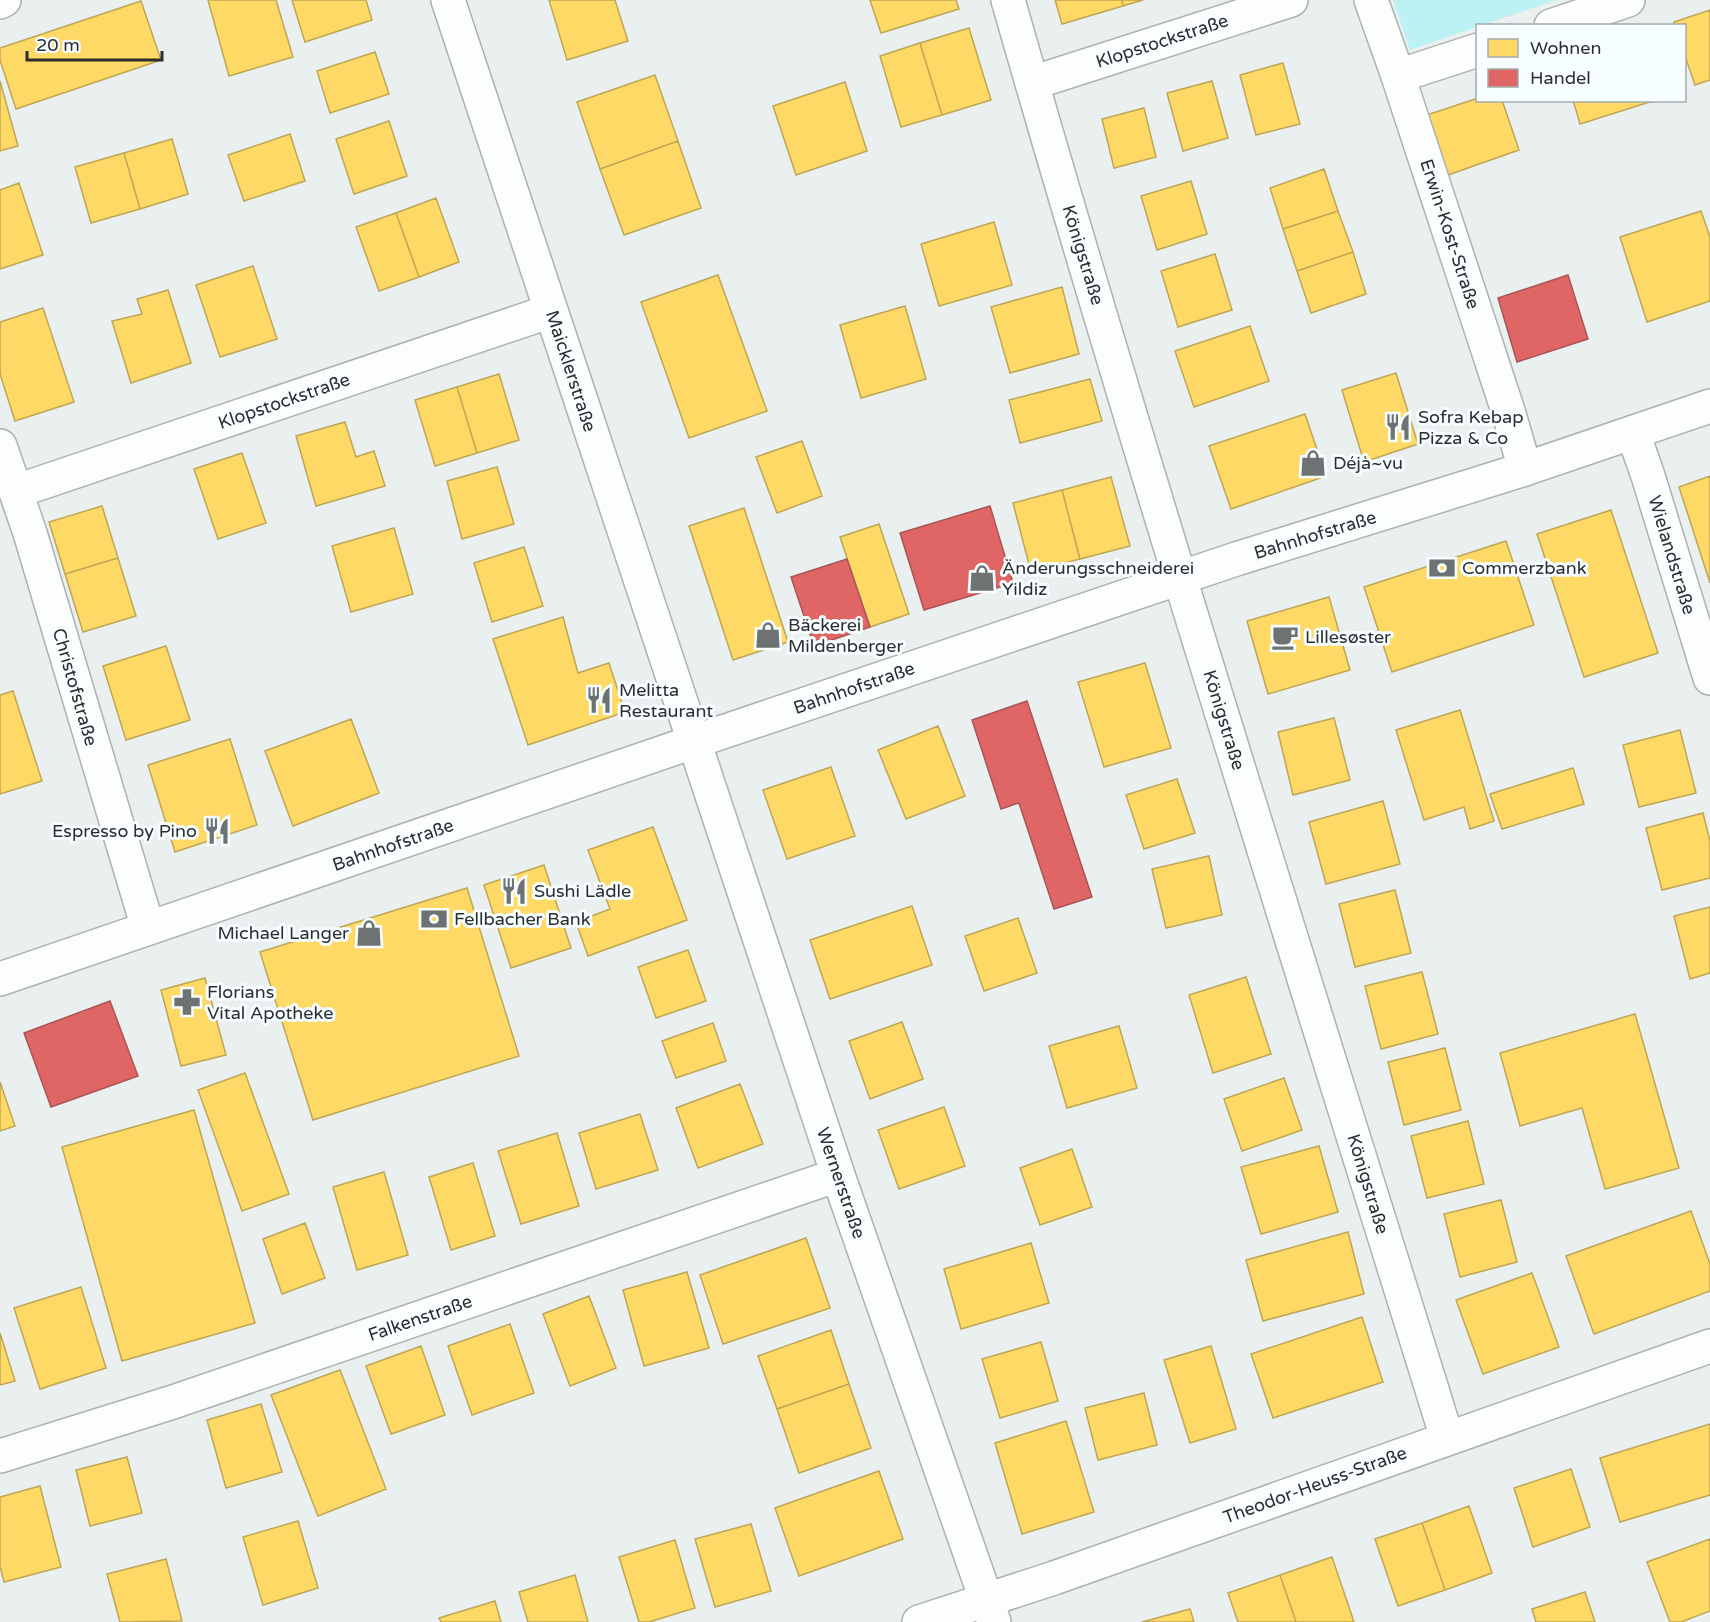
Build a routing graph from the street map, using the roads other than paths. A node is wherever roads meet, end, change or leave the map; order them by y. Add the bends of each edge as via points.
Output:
1 (4, 0) edge
2 (448, 0) edge
3 (1008, 0) edge
4 (1292, 0) edge
5 (1371, 0) edge
6 (1628, 0) edge
7 (0, 2) edge
8 (1557, 24) edge
9 (1476, 51) edge
10 (1398, 76) junction
11 (1032, 83) junction
12 (551, 311) junction
13 (1710, 406) edge
14 (1633, 433) junction
15 (0, 446) edge
16 (1525, 469) junction
17 (17, 492) junction
18 (1180, 578) junction
19 (1710, 678) edge
20 (693, 742) junction
21 (148, 928) junction
22 (0, 979) edge
23 (838, 1175) junction
24 (1710, 1346) edge
25 (1447, 1438) junction
26 (0, 1456) edge
27 (990, 1611) edge
28 (919, 1622) edge

1 - 7 street
2 - 12 street, Maicklerstraße
3 - 11 street, Königstraße
4 - 11 street, Klopstockstraße
5 - 10 street, Erwin-Kost-Straße
6 - 8 street
9 - 10 street
10 - 16 street, Erwin-Kost-Straße
11 - 18 street, Königstraße
12 - 17 street, Klopstockstraße
12 - 20 street, Maicklerstraße
13 - 14 street, Bahnhofstraße
14 - 16 street, Bahnhofstraße
14 - 19 street, Wielandstraße
15 - 17 street, Christofstraße
16 - 18 street, Bahnhofstraße
17 - 21 street, Christofstraße
18 - 20 street, Bahnhofstraße
18 - 25 street, Königstraße
20 - 21 street, Bahnhofstraße
20 - 23 street, Wernerstraße
21 - 22 street, Bahnhofstraße
23 - 26 street, Falkenstraße via 170,1403
23 - 27 street, Wernerstraße
24 - 25 street, Theodor-Heuss-Straße
25 - 27 street, Theodor-Heuss-Straße via 1054,1578
27 - 28 street, Theodor-Heuss-Straße

